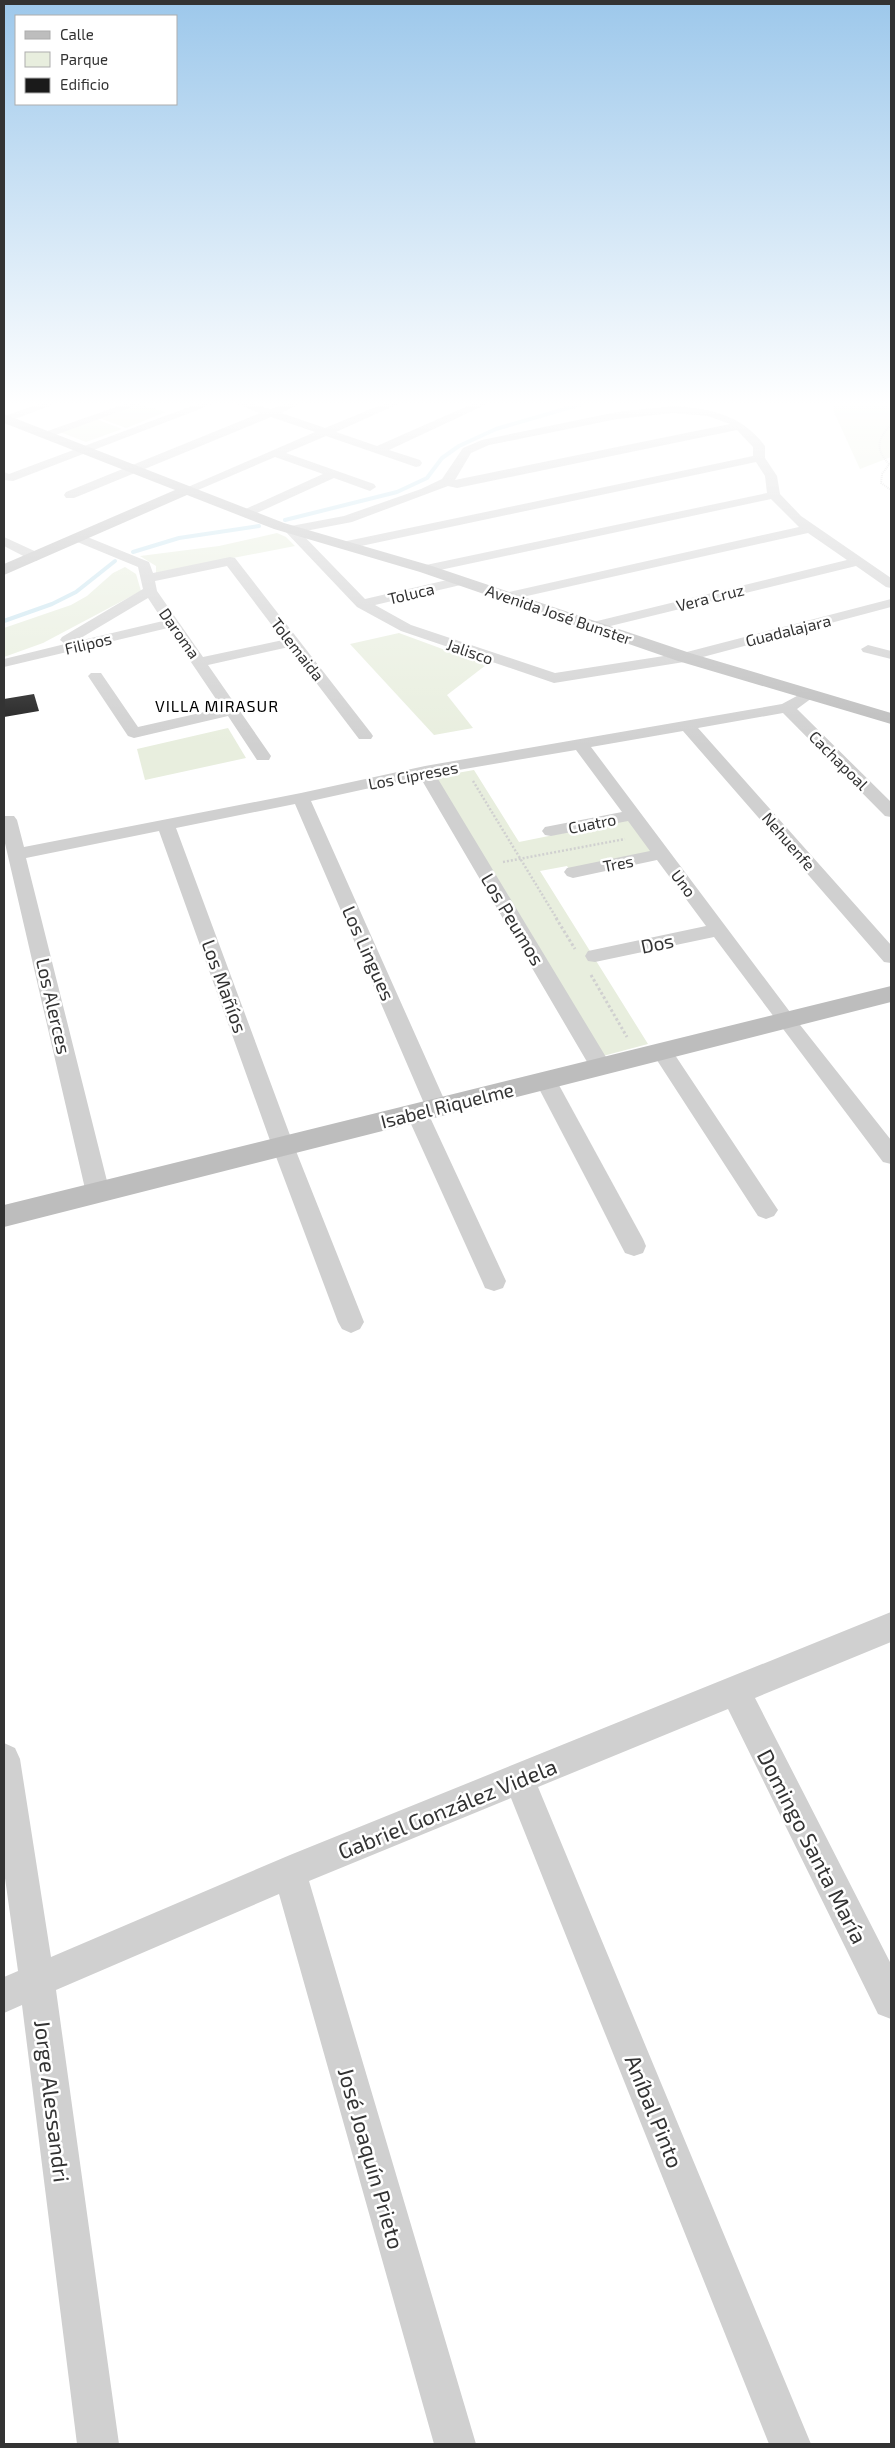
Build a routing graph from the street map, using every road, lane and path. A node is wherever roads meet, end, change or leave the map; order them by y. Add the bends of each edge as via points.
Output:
1 (124, 518) edge
2 (258, 518) edge
3 (346, 518) edge
4 (474, 518) edge
5 (665, 518) edge
6 (797, 518) edge
7 (808, 529) junction
8 (291, 530) junction
9 (80, 538) junction
10 (4, 541) edge
11 (347, 545) junction
12 (36, 557) junction
13 (856, 562) junction
14 (426, 569) junction
15 (4, 570) edge
16 (460, 581) junction
17 (148, 584) junction
18 (891, 584) edge
19 (505, 596) junction
20 (891, 603) edge
21 (362, 604) junction
22 (173, 623) junction
23 (594, 626) junction
24 (293, 642) junction
25 (868, 649) dead end
26 (46, 652) junction
27 (891, 654) edge
28 (684, 657) junction
29 (4, 662) edge
30 (201, 662) junction
31 (96, 676) dead end
32 (808, 695) junction
33 (787, 708) junction
34 (233, 710) junction
35 (891, 718) edge
36 (686, 724) junction
37 (365, 736) dead end
38 (581, 745) junction
39 (264, 756) dead end
40 (463, 766) junction
41 (425, 771) junction
42 (301, 798) junction
43 (891, 812) edge
44 (634, 815) junction
45 (8, 820) dead end
46 (166, 825) junction
47 (551, 831) dead end
48 (648, 834) junction
49 (17, 854) junction
50 (662, 854) junction
51 (522, 859) junction
52 (482, 866) junction
53 (573, 872) dead end
54 (718, 930) junction
55 (576, 950) dead end
56 (595, 956) dead end
57 (891, 957) edge
58 (590, 975) dead end
59 (891, 994) edge
60 (786, 1020) junction
61 (651, 1054) junction
62 (601, 1067) junction
63 (546, 1080) junction
64 (427, 1110) junction
65 (283, 1146) junction
66 (891, 1156) edge
67 (98, 1193) junction
68 (766, 1210) dead end
69 (4, 1216) edge
70 (634, 1246) dead end
71 (494, 1281) dead end
72 (351, 1322) dead end
73 (891, 1627) edge
74 (735, 1691) junction
75 (4, 1759) edge
76 (519, 1779) junction
77 (290, 1872) junction
78 (21, 1988) edge
79 (891, 2001) edge
80 (98, 2444) edge
81 (455, 2444) edge
82 (790, 2444) edge

1 - 9 street
2 - 8 street, Avenida José Bunster
3 - 8 street
4 - 11 street
5 - 14 street
6 - 7 street
7 - 13 street
7 - 19 street
8 - 11 street, Avenida José Bunster
8 - 21 street, Jalisco
9 - 12 street
9 - 17 street, Daroma via 144,565
10 - 12 street
11 - 14 street, Avenida José Bunster
12 - 15 street
13 - 18 street
13 - 23 street, Vera Cruz
14 - 16 street, Avenida José Bunster
16 - 19 street, Avenida José Bunster
16 - 21 street, Toluca
17 - 22 street, Daroma
17 - 24 street, Tolemaida via 230,562
17 - 26 street
19 - 23 street, Avenida José Bunster
20 - 28 street, Guadalajara
21 - 28 street, Jalisco via 406,628 554,678
22 - 26 street, Filipos
22 - 30 street, Daroma
23 - 28 street, Avenida José Bunster
24 - 30 street
24 - 37 street, Tolemaida
25 - 27 street
26 - 29 street, Filipos
28 - 32 street, Avenida José Bunster
30 - 34 street, Daroma
31 - 34 street via 134,733
32 - 33 street, Los Cipreses
32 - 35 street, Avenida José Bunster
33 - 36 street, Los Cipreses
33 - 43 street, Cachapoal
34 - 39 street, Daroma
36 - 38 street, Los Cipreses
36 - 57 street, Nehuenfe
38 - 40 street, Los Cipreses
38 - 44 street, Uno
40 - 41 street, Los Cipreses
40 - 51 path
41 - 42 street, Los Cipreses
41 - 52 street, Los Peumos
42 - 46 street, Los Cipreses
42 - 64 street, Los Lingues
44 - 47 street, Cuatro
44 - 48 street, Uno
45 - 49 street, Los Alerces
46 - 49 street, Los Cipreses
46 - 65 street, Los Mañíos
48 - 50 street, Uno
48 - 51 path
49 - 67 street, Los Alerces
50 - 53 street, Tres
50 - 54 street, Uno
51 - 52 path
51 - 55 path
52 - 62 street, Los Peumos
54 - 56 street, Dos
54 - 60 street, Uno
58 - 61 path
59 - 60 street, Isabel Riquelme
60 - 61 street, Isabel Riquelme
60 - 66 street, Uno
61 - 62 street, Isabel Riquelme
61 - 68 street
62 - 63 street, Isabel Riquelme
63 - 64 street, Isabel Riquelme
63 - 70 street
64 - 65 street, Isabel Riquelme
64 - 71 street, Los Lingues
65 - 67 street, Isabel Riquelme
65 - 72 street, Los Mañíos
67 - 69 street, Isabel Riquelme
73 - 74 street, Gabriel González Videla
74 - 76 street, Gabriel González Videla
74 - 79 street, Domingo Santa María
75 - 78 street, Jorge Alessandri
76 - 77 street, Gabriel González Videla
76 - 82 street, Aníbal Pinto
77 - 78 street, Gabriel González Videla
77 - 81 street, José Joaquín Prieto
78 - 80 street, Jorge Alessandri

